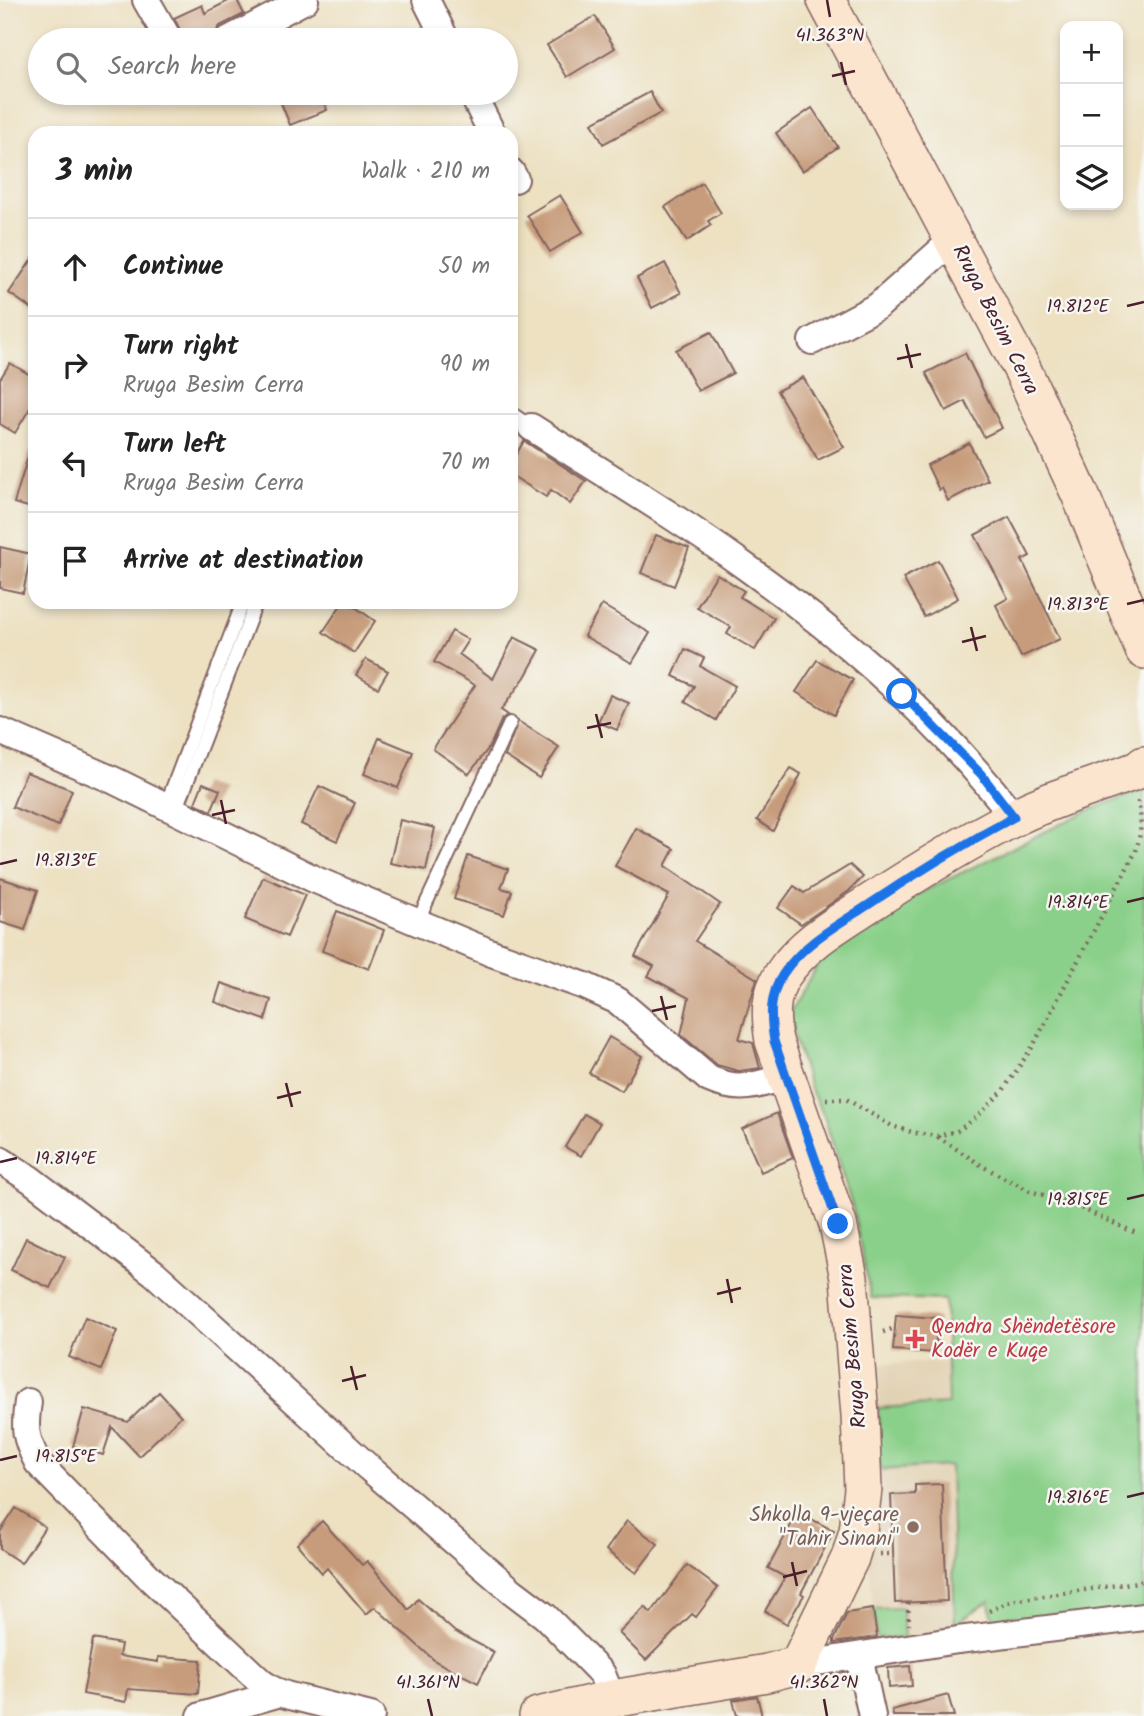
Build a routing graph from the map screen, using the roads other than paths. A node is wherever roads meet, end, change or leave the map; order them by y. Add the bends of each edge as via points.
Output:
1 (146, 0) edge
2 (305, 0) edge
3 (426, 0) edge
4 (826, 0) edge
5 (162, 28) edge
6 (251, 28) edge
7 (440, 28) edge
8 (478, 105) edge
9 (488, 126) edge
10 (954, 239) junction
11 (812, 341) dead end
12 (518, 423) edge
13 (241, 609) edge
14 (254, 609) edge
15 (1144, 650) edge
16 (510, 723) dead end
17 (0, 731) edge
18 (1136, 770) edge
19 (171, 808) junction
20 (1014, 817) junction
21 (416, 923) junction
22 (792, 1091) junction
23 (0, 1160) edge
24 (28, 1402) dead end
25 (1144, 1617) edge
26 (859, 1656) junction
27 (798, 1665) junction
28 (280, 1693) junction
29 (612, 1699) junction
30 (201, 1716) edge
31 (372, 1716) edge
32 (538, 1716) edge
33 (872, 1716) edge

1 - 5 street
2 - 6 street
3 - 7 street
4 - 10 street, Rruga Besim Cerra
8 - 9 street
10 - 11 street via 878,306
10 - 15 street, Rruga Besim Cerra via 1023,369
12 - 20 street via 745,566 815,618 902,694 981,774
13 - 19 lane
14 - 19 lane
16 - 21 lane
17 - 19 street
18 - 20 street, Rruga Besim Cerra
19 - 21 street via 316,880
20 - 22 street, Rruga Besim Cerra via 874,901 796,957 782,975 770,1016
21 - 22 street via 618,1001 709,1079 726,1087 764,1084
22 - 27 street, Rruga Besim Cerra via 838,1224 849,1278 863,1489 850,1558
23 - 29 street via 153,1273 379,1476 545,1616 601,1674
24 - 28 street via 27,1442 38,1463 150,1578 262,1683
25 - 26 street
26 - 27 street
26 - 33 street
27 - 29 street
28 - 30 street
28 - 31 street
29 - 32 street

